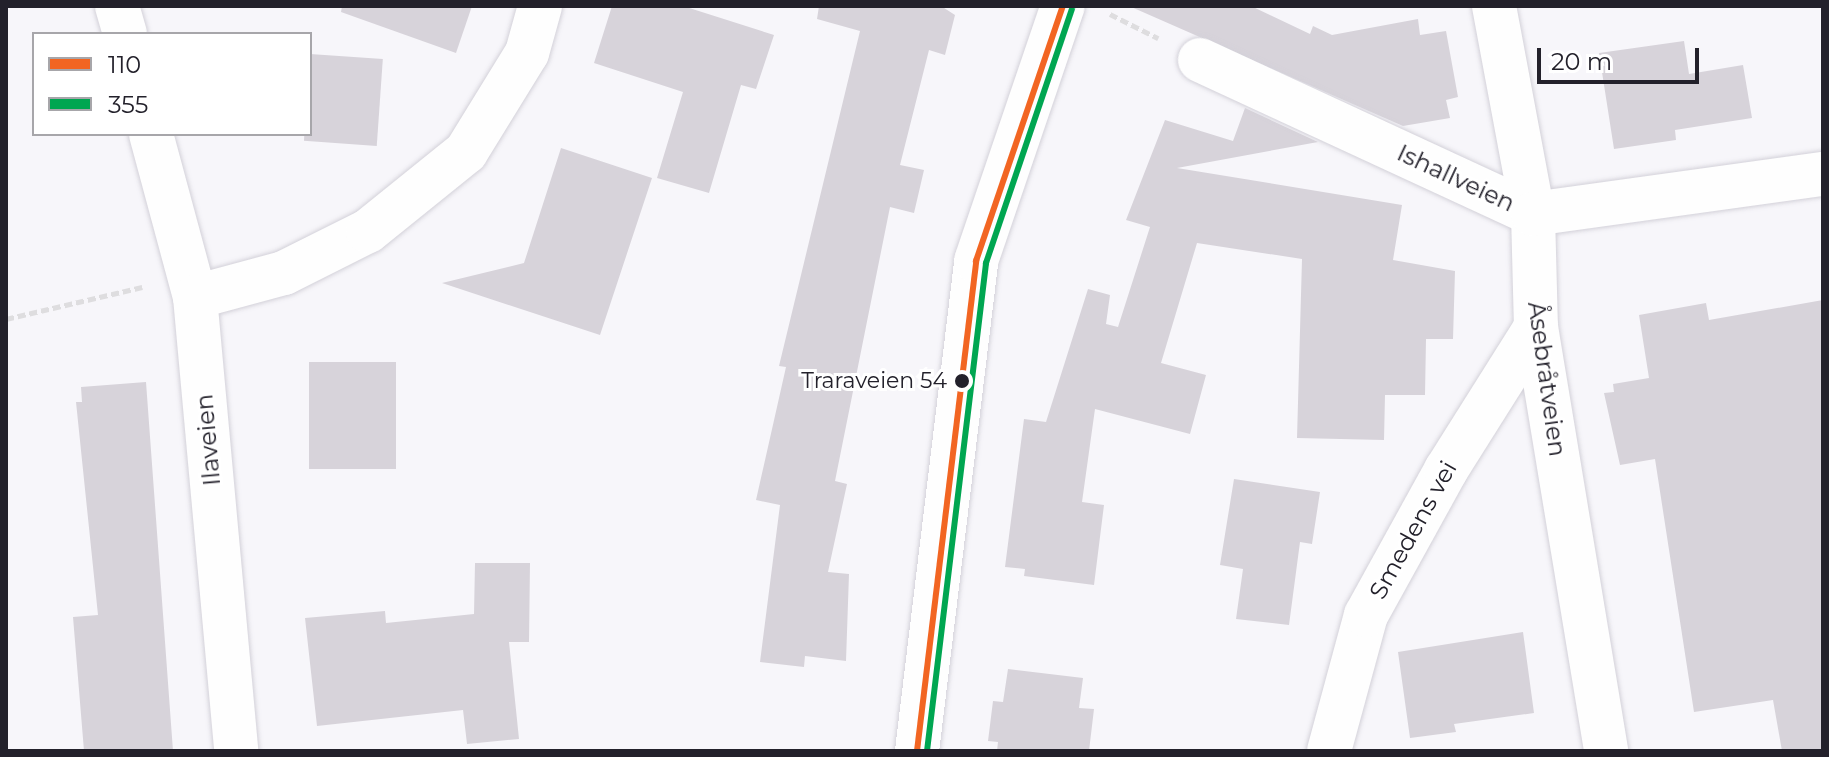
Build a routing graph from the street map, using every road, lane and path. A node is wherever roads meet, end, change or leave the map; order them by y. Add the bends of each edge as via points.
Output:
1 (117, 6) edge
2 (540, 6) edge
3 (1494, 6) edge
4 (1084, 8) edge
5 (124, 32) edge
6 (1200, 60) joint
7 (152, 136) edge
8 (1823, 174) edge
9 (1533, 214) junction
10 (192, 286) junction
11 (6, 319) edge
12 (1536, 327) junction
13 (236, 751) edge
14 (917, 751) edge
15 (1329, 751) edge
16 (1606, 751) edge

1 - 5 street
2 - 10 street via 527,53 466,152 368,231 284,273
3 - 9 street, Åsebråtveien
4 - 6 path
4 - 14 street via 976,261
6 - 9 street, Ishallveien
7 - 10 street, Ilaveien
8 - 9 street, Ishallveien
9 - 12 street, Åsebråtveien
10 - 11 path
10 - 13 street, Ilaveien
12 - 15 street, Smedens vei via 1446,470 1366,615
12 - 16 street, Åsebråtveien

